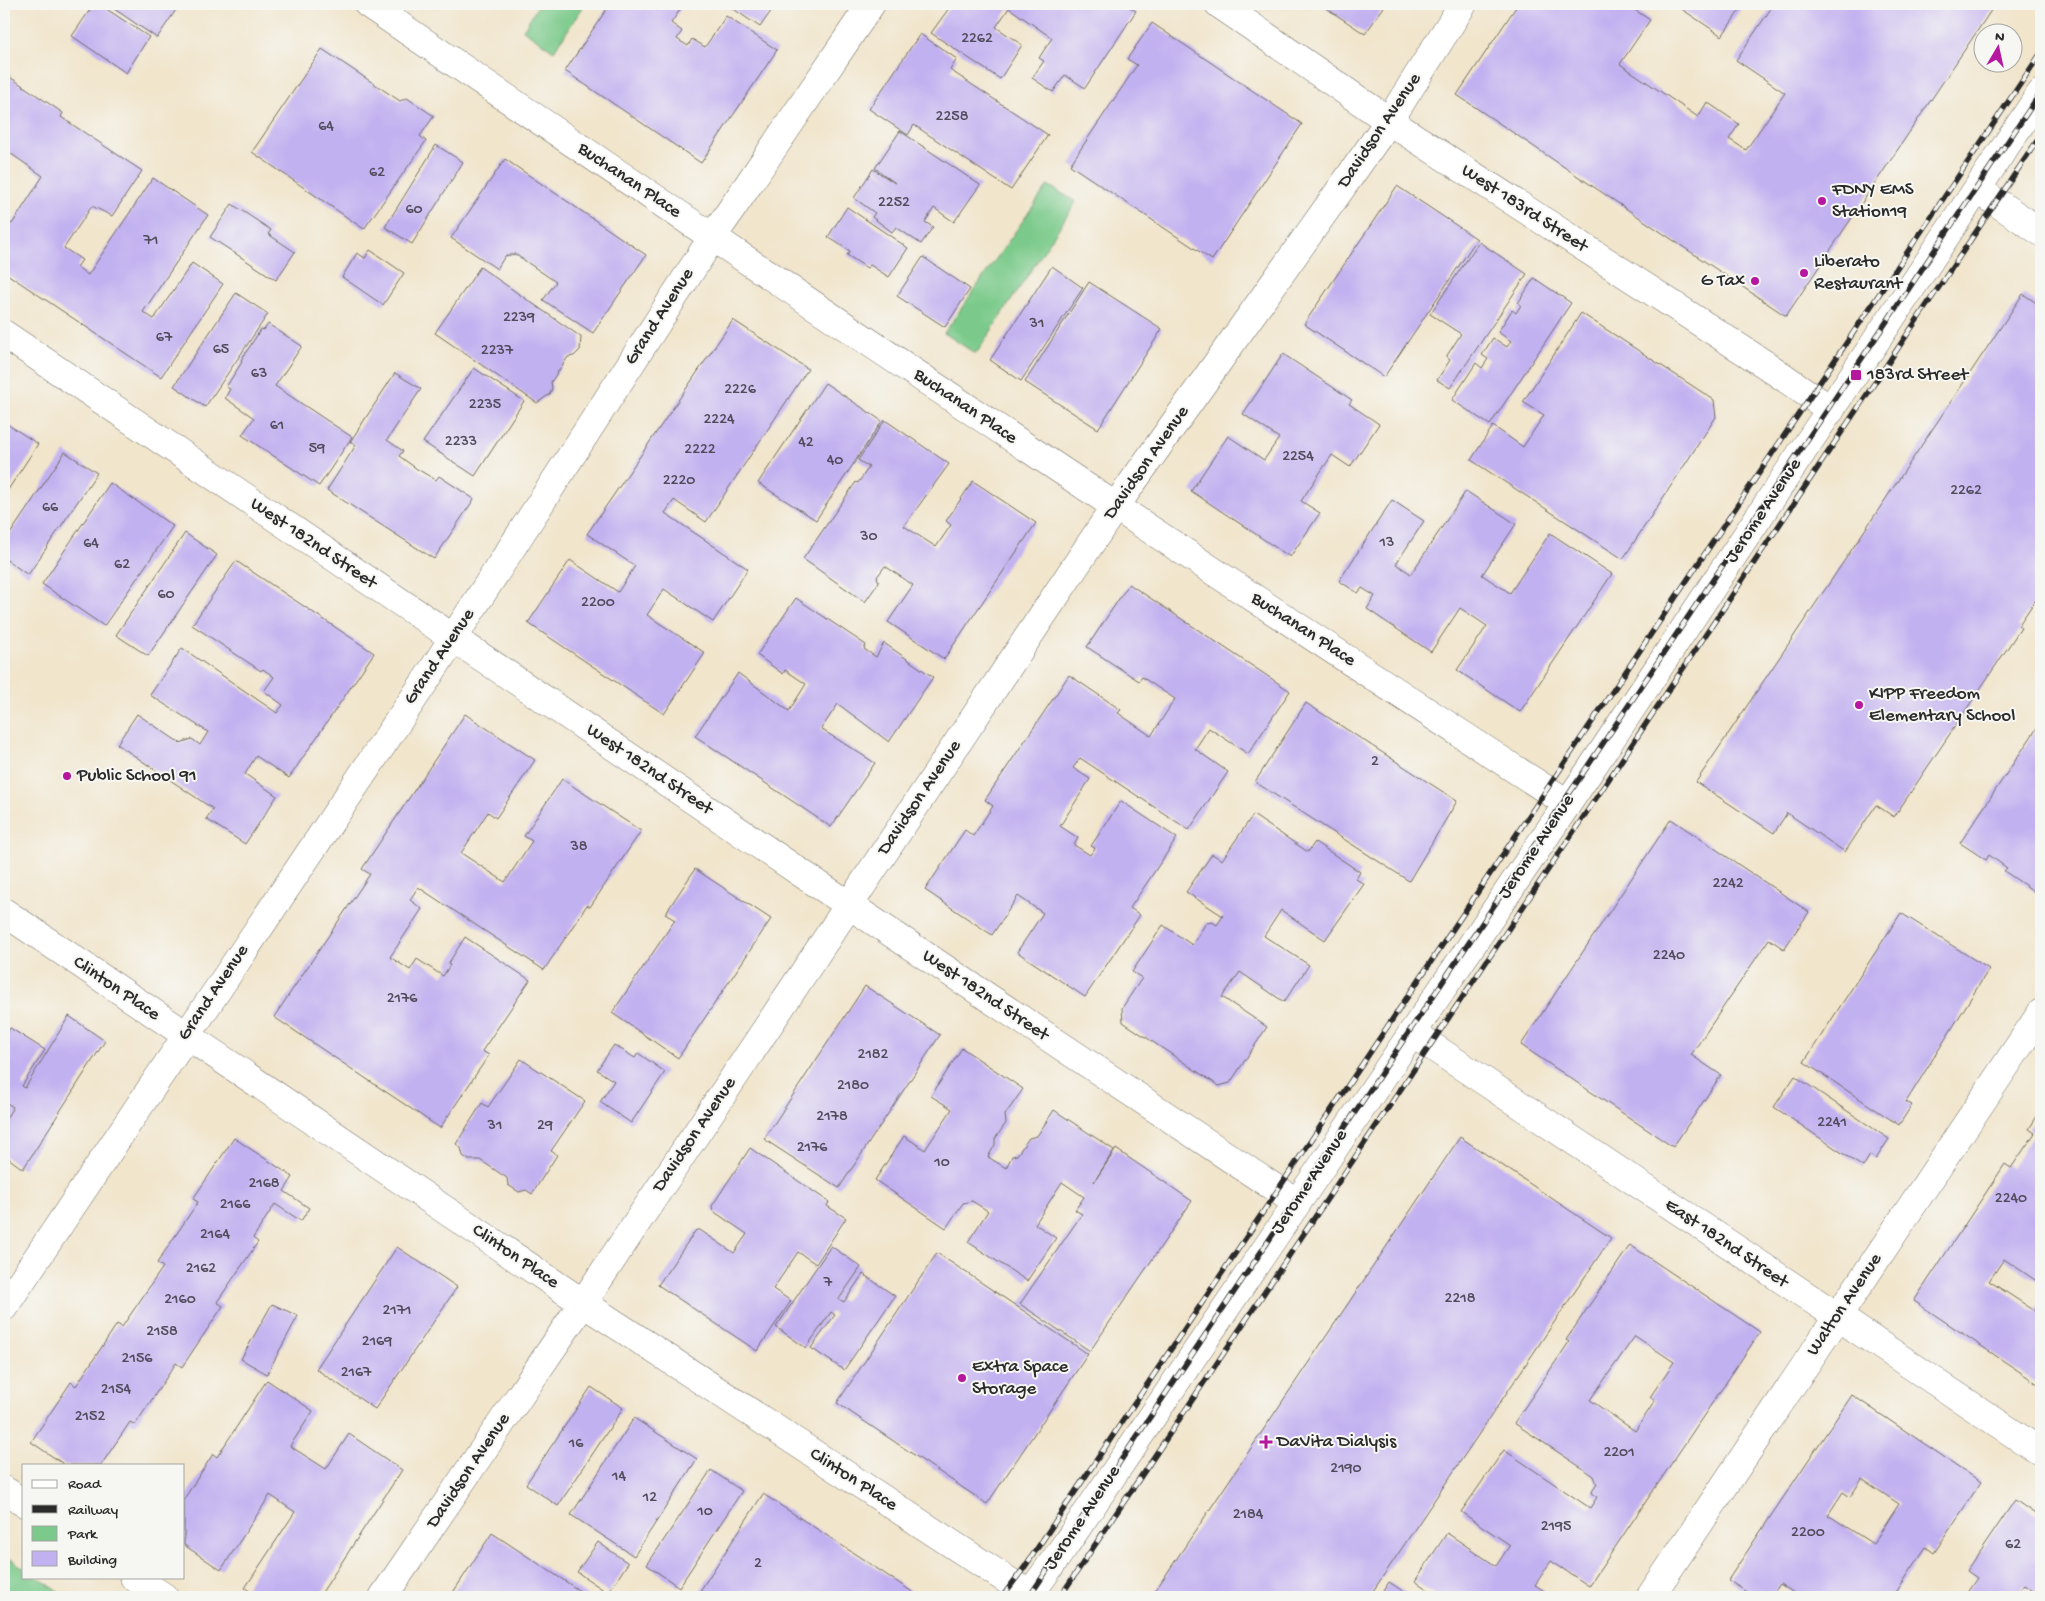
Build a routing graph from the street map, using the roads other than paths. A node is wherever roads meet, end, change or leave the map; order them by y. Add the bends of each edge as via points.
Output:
1 (368, 4) edge
2 (871, 4) edge
3 (1219, 4) edge
4 (1463, 4) edge
5 (2041, 93) edge
6 (1389, 121) junction
7 (1978, 190) junction
8 (2041, 232) edge
9 (712, 238) junction
10 (4, 334) edge
11 (1831, 410) junction
12 (1115, 507) junction
13 (452, 638) junction
14 (1567, 803) junction
15 (848, 905) junction
16 (4, 912) edge
17 (2041, 1013) edge
18 (1412, 1033) junction
19 (185, 1036) junction
20 (1296, 1202) junction
21 (583, 1303) junction
22 (4, 1307) edge
23 (1837, 1318) junction
24 (2041, 1452) edge
25 (4, 1490) edge
26 (22, 1502) edge
27 (136, 1578) edge
28 (1029, 1596) edge
29 (164, 1597) edge
30 (383, 1597) edge
31 (1650, 1597) edge

1 - 9 street, Buchanan Place
2 - 9 street, Grand Avenue
3 - 6 street, West 183rd Street
4 - 6 street, Davidson Avenue
5 - 7 street, Jerome Avenue
6 - 11 street, West 183rd Street
6 - 12 street, Davidson Avenue
7 - 8 street
7 - 11 street, Jerome Avenue
9 - 12 street, Buchanan Place
9 - 13 street, Grand Avenue
10 - 13 street, West 182nd Street
11 - 14 street, Jerome Avenue
12 - 14 street, Buchanan Place
12 - 15 street, Davidson Avenue
13 - 15 street, West 182nd Street
13 - 19 street, Grand Avenue
14 - 18 street, Jerome Avenue
15 - 20 street, West 182nd Street
15 - 21 street, Davidson Avenue
16 - 19 street, Clinton Place
17 - 23 street, Walton Avenue
18 - 20 street, Jerome Avenue
18 - 23 street, East 182nd Street
19 - 21 street, Clinton Place
19 - 22 street, Grand Avenue
20 - 28 street, Jerome Avenue
21 - 28 street, Clinton Place
21 - 30 street, Davidson Avenue
23 - 24 street, East 182nd Street
23 - 31 street, Walton Avenue
25 - 26 street
27 - 29 street

